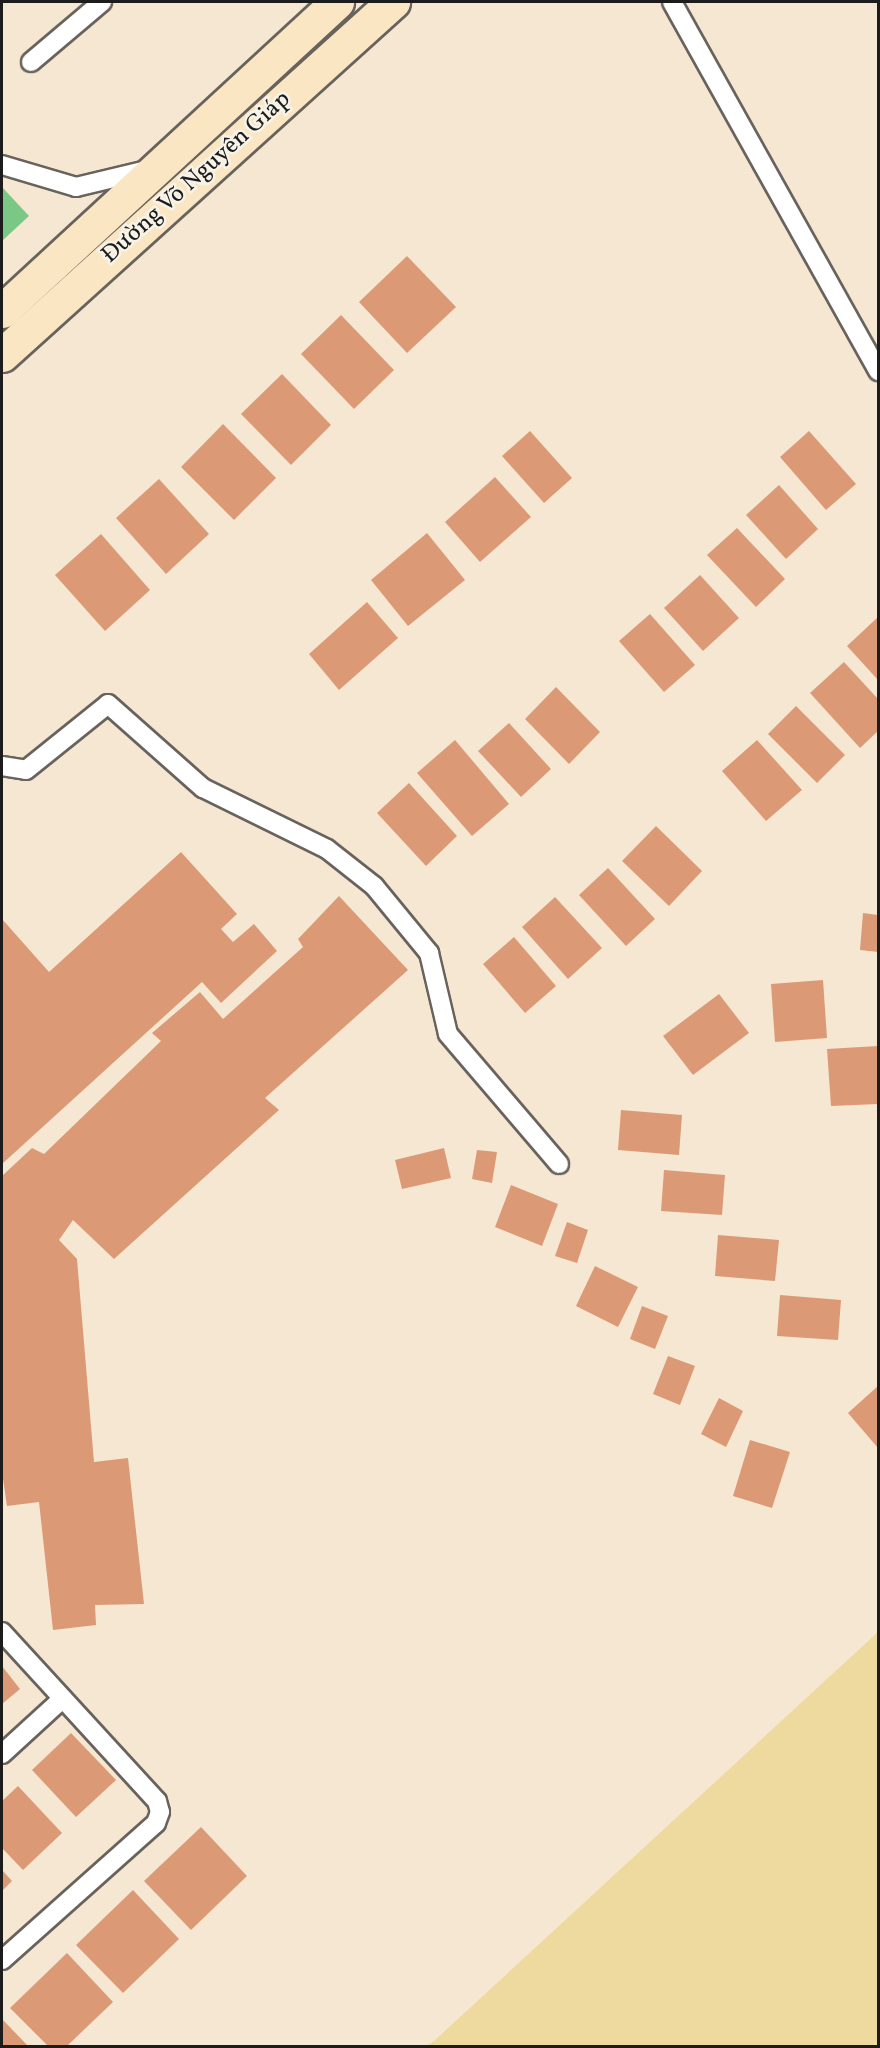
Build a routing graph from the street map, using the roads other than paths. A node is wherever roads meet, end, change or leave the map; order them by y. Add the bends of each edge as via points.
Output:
1 (102, 2) edge
2 (337, 2) edge
3 (393, 2) edge
4 (672, 2) edge
5 (31, 62) dead end
6 (2, 165) edge
7 (155, 168) junction
8 (80, 237) junction
9 (100, 264) junction
10 (2, 311) edge
11 (2, 355) edge
12 (879, 371) edge
13 (2, 766) edge
14 (559, 1164) dead end
15 (2, 1632) edge
16 (62, 1699) junction
17 (2, 1754) edge
18 (2, 1960) edge

1 - 5 lane
2 - 7 main road, Đường Võ Nguyên Giáp
3 - 9 main road, Đường Võ Nguyên Giáp
4 - 12 lane
6 - 7 lane via 76,187
7 - 8 main road, Đường Võ Nguyên Giáp
8 - 9 main road
8 - 10 main road, Đường Võ Nguyên Giáp
9 - 11 main road, Đường Võ Nguyên Giáp
13 - 14 lane via 26,770 108,704 203,788 327,849 374,886 429,953 448,1034
15 - 16 lane
16 - 17 lane
16 - 18 lane via 157,1801 160,1812 156,1822

